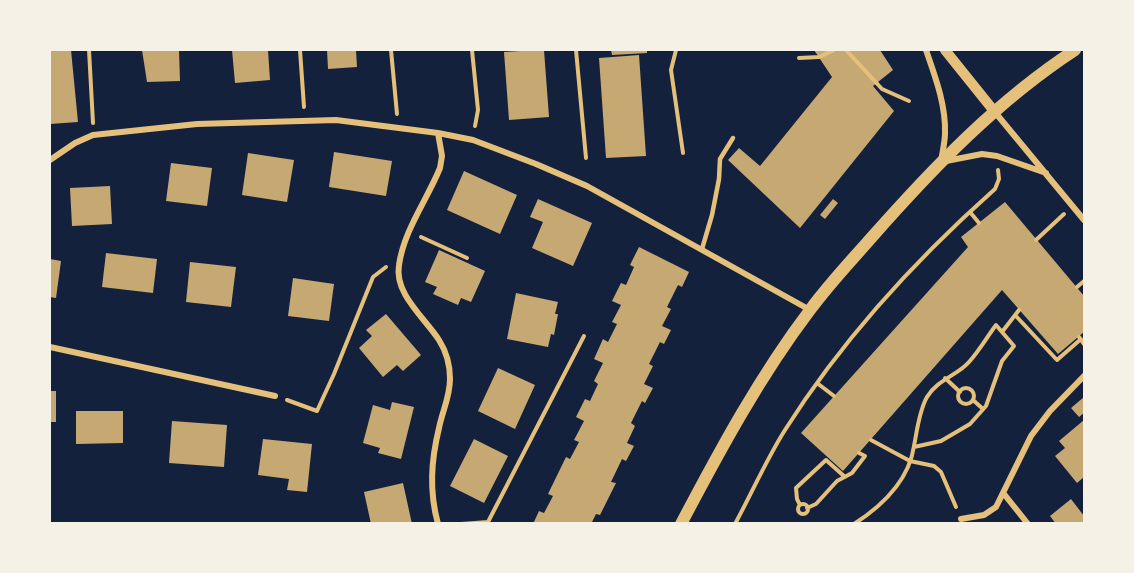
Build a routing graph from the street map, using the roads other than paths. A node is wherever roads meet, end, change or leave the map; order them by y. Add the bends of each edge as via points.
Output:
1 (926, 50) edge
2 (945, 50) edge
3 (1074, 50) edge
4 (994, 111) junction
5 (438, 133) junction
6 (733, 138) dead end
7 (50, 160) edge
8 (941, 162) junction
9 (1046, 173) junction
10 (1084, 219) edge
11 (702, 249) junction
12 (810, 310) junction
13 (50, 347) edge
14 (1084, 376) edge
15 (275, 396) road end
16 (1004, 494) junction
17 (961, 519) road end
18 (438, 524) edge
19 (681, 524) edge
20 (1028, 524) edge

1 - 8 street via 942,104 945,132
2 - 4 street
3 - 4 main road
4 - 8 main road
4 - 9 street
5 - 7 street via 336,120 197,124 93,135
5 - 11 street via 473,141 587,186
5 - 18 street via 440,168 403,245 398,267 407,297 440,341 448,361 449,394 430,477
6 - 11 lane via 720,159 712,215
8 - 9 street via 982,153
8 - 12 main road
9 - 10 street
11 - 12 street
12 - 19 main road via 741,415
13 - 15 street
14 - 16 street via 1031,436
16 - 17 street via 996,507 984,515
16 - 20 street

